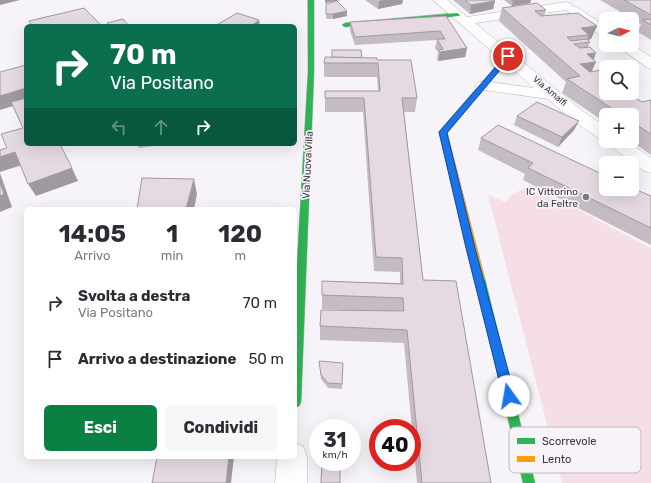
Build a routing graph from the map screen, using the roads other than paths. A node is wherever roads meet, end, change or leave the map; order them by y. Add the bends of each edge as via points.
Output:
1 (311, 0) edge
2 (439, 0) edge
3 (562, 3) edge
4 (461, 18) junction
5 (345, 25) dead end
6 (599, 28) edge
7 (633, 52) edge
8 (508, 56) junction
9 (651, 64) edge
10 (483, 86) junction
11 (554, 95) junction
12 (599, 130) edge
13 (625, 148) edge
14 (651, 167) edge
15 (297, 361) edge
16 (516, 427) edge
17 (292, 459) edge
18 (527, 473) edge
19 (291, 483) edge
20 (529, 483) edge

1 - 15 street, Via Nuova Villa via 311,72
2 - 4 street, Via Amalfi
3 - 4 street
3 - 6 street
4 - 5 street
4 - 8 street, Via Amalfi
7 - 9 street
8 - 10 street
8 - 11 street, Via Amalfi
10 - 11 street
10 - 16 street via 443,132
11 - 12 street, Via Amalfi via 578,116
13 - 14 street
17 - 19 street
18 - 20 street

